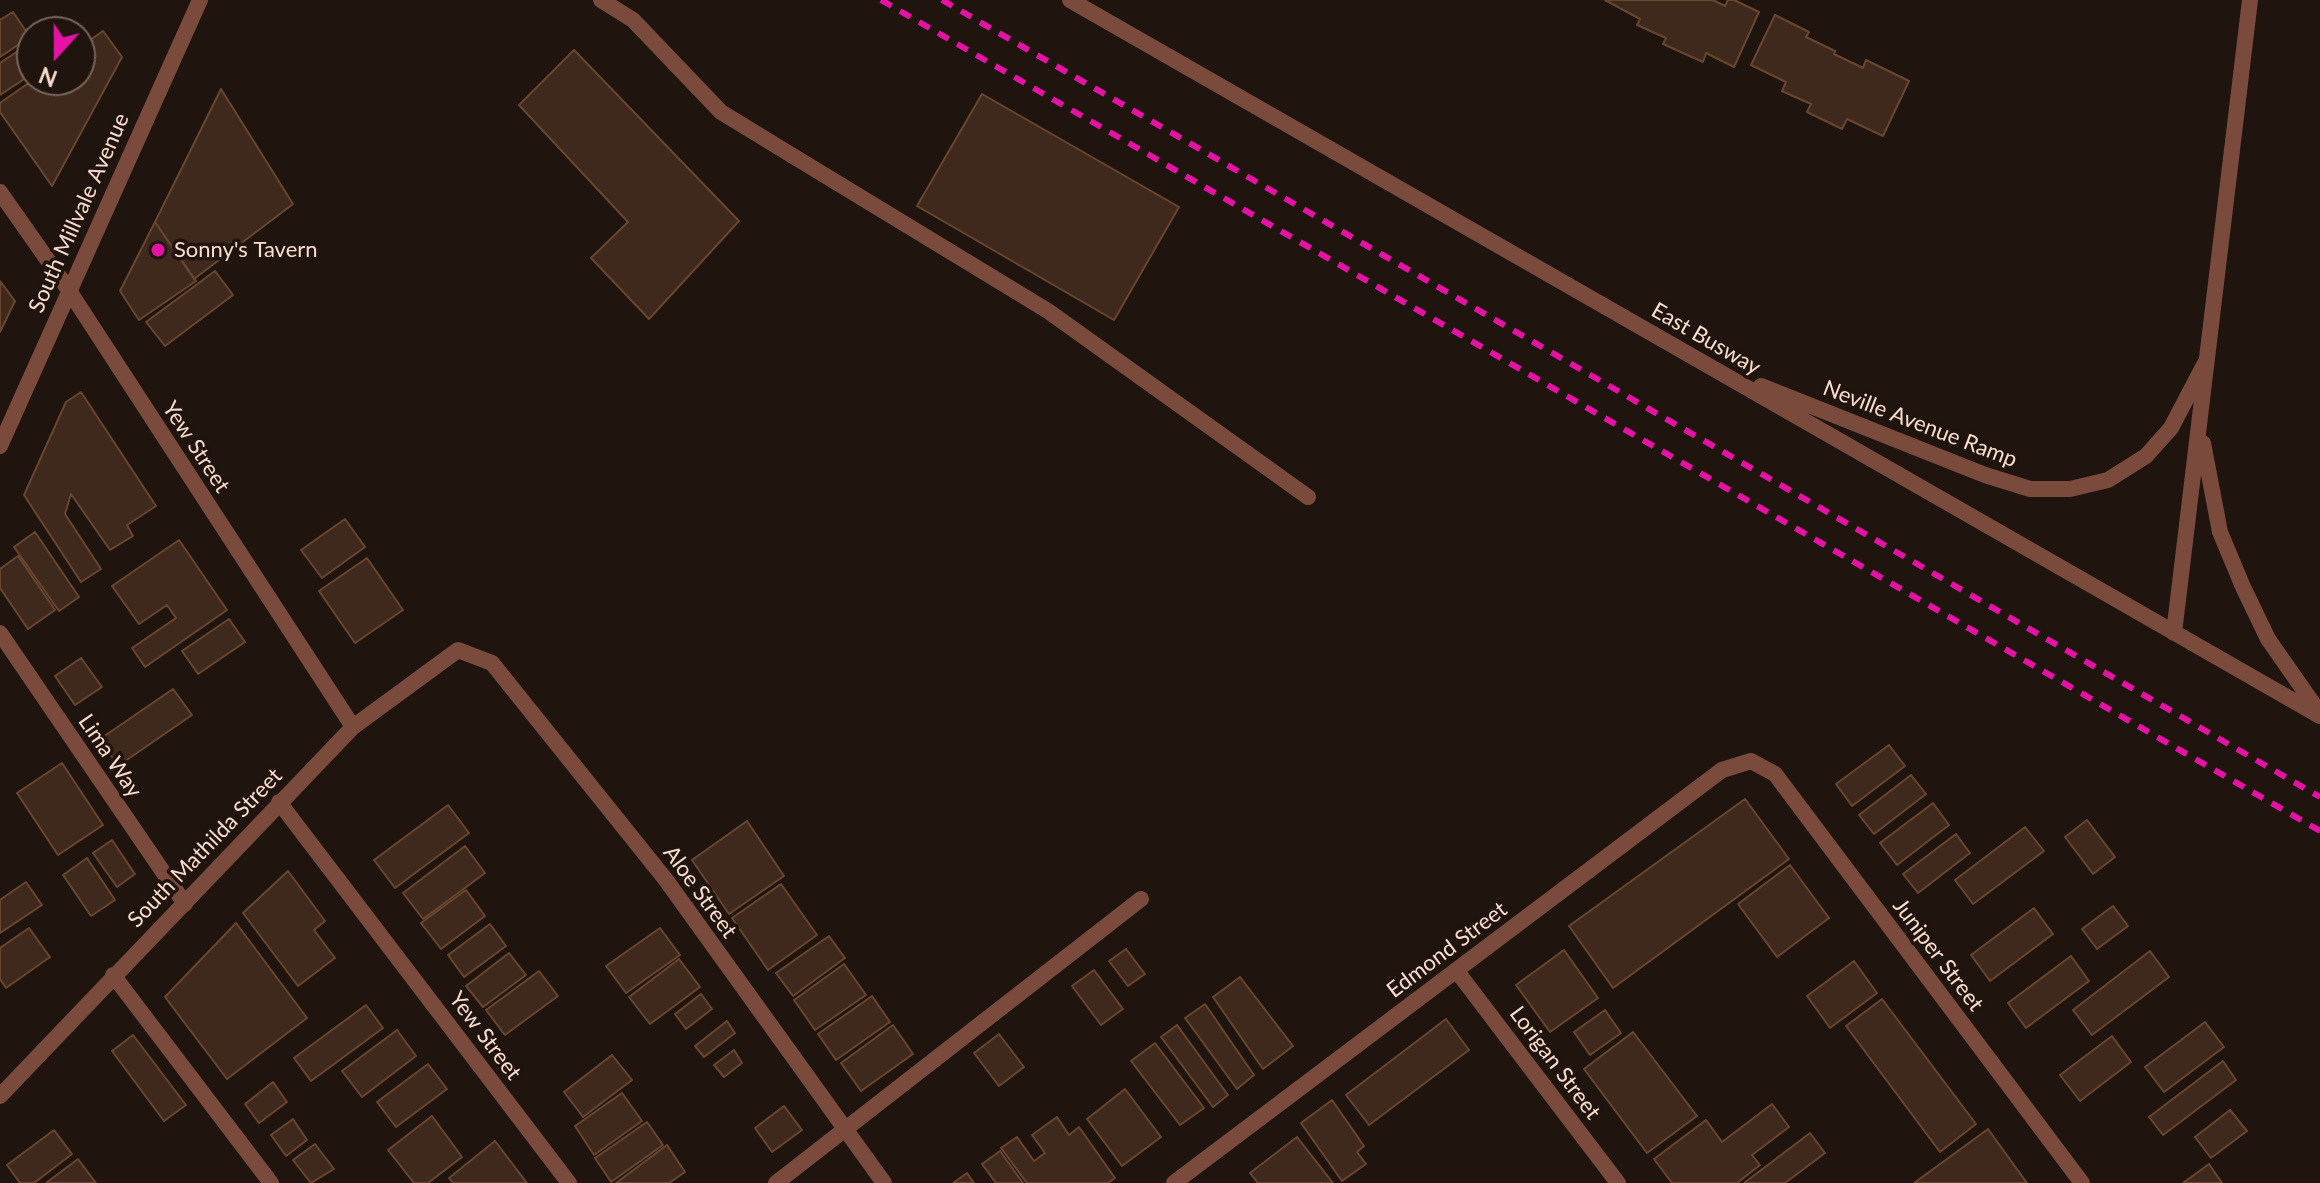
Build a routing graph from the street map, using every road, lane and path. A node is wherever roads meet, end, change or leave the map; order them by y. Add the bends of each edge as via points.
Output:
1 (601, 0) edge
2 (1070, 0) edge
3 (2250, 0) edge
4 (197, 5) edge
5 (0, 192) edge
6 (68, 289) junction
7 (2208, 357) junction
8 (1704, 363) junction
9 (2200, 423) junction
10 (0, 446) edge
11 (1308, 497) dead end
12 (0, 633) edge
13 (2174, 633) junction
14 (458, 650) joint
15 (2320, 714) edge
16 (353, 727) junction
17 (1751, 761) joint
18 (279, 802) junction
19 (1141, 899) dead end
20 (185, 904) junction
21 (1456, 970) junction
22 (113, 975) junction
23 (2, 1087) edge
24 (843, 1130) junction
25 (271, 1183) edge
26 (569, 1183) edge
27 (776, 1183) edge
28 (884, 1183) edge
29 (1174, 1183) edge
30 (1618, 1183) edge
31 (2082, 1183) edge

1 - 11 street via 633,20 721,112 1048,311
2 - 8 street, East Busway
3 - 7 street, Neville Avenue Ramp
4 - 6 street, South Millvale Avenue
5 - 6 street, Yew Street
6 - 10 street, South Millvale Avenue
6 - 16 street, Yew Street
7 - 8 street, Neville Avenue Ramp via 2171,428 2146,456 2108,480 2070,489 2030,489 1985,475
7 - 9 street, Neville Avenue Ramp
8 - 13 street, East Busway
9 - 13 street, Neville Avenue Ramp
9 - 15 street, Neville Avenue Ramp via 2220,532 2237,574 2268,639
12 - 20 street, Lima Way
13 - 15 street, East Busway
14 - 16 street, South Mathilda Street
14 - 24 street, Aloe Street via 492,663 666,880
16 - 18 street, South Mathilda Street
17 - 21 street, Edmond Street via 1722,770
17 - 31 street, Juniper Street via 1775,774
18 - 20 street, South Mathilda Street
18 - 26 street, Yew Street
19 - 24 street
20 - 22 street, South Mathilda Street
21 - 29 street, Edmond Street
21 - 30 street, Lorigan Street
22 - 23 street, South Mathilda Street
22 - 25 street
24 - 27 street
24 - 28 street, Aloe Street

